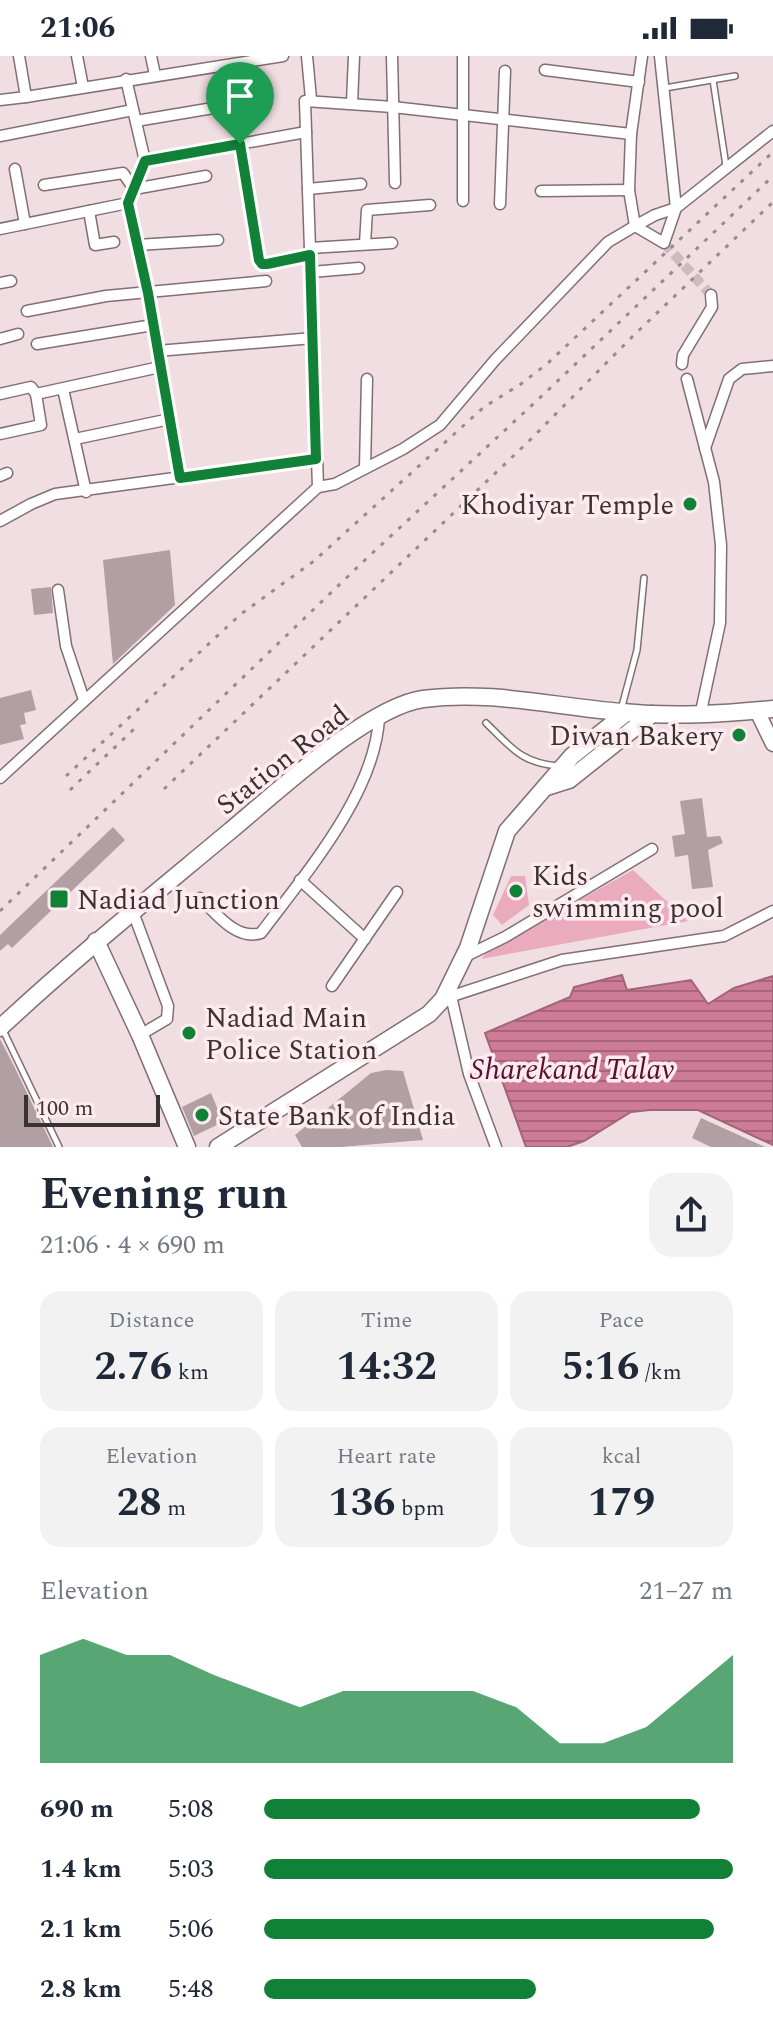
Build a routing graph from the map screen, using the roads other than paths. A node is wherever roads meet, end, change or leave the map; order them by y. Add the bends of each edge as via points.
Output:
1 (19, 56) edge
2 (77, 56) edge
3 (151, 56) edge
4 (283, 56) edge
5 (307, 56) edge
6 (354, 56) edge
7 (392, 56) edge
8 (463, 56) edge
9 (642, 56) edge
10 (660, 56) edge
11 (545, 70) dead end
12 (505, 71) dead end
13 (155, 75) junction
14 (735, 76) dead end
15 (126, 79) junction
16 (713, 80) junction
17 (639, 82) junction
18 (83, 87) junction
19 (664, 88) junction
20 (26, 97) junction
21 (311, 99) junction
22 (0, 100) edge
23 (243, 103) dead end
24 (352, 103) junction
25 (393, 107) junction
26 (464, 115) junction
27 (134, 116) junction
28 (504, 122) junction
29 (773, 131) edge
30 (306, 132) junction
31 (631, 134) junction
32 (0, 136) edge
33 (240, 144) junction
34 (145, 161) junction
35 (15, 169) dead end
36 (726, 169) junction
37 (206, 176) dead end
38 (395, 183) dead end
39 (361, 184) dead end
40 (44, 185) dead end
41 (134, 189) junction
42 (308, 189) junction
43 (629, 190) junction
44 (541, 191) dead end
45 (463, 201) dead end
46 (128, 203) junction
47 (500, 204) dead end
48 (430, 205) dead end
49 (676, 208) junction
50 (89, 211) junction
51 (25, 224) junction
52 (635, 226) junction
53 (0, 229) edge
54 (218, 240) dead end
55 (114, 242) dead end
56 (392, 243) dead end
57 (365, 244) junction
58 (137, 245) junction
59 (310, 252) junction
60 (359, 268) dead end
61 (311, 272) junction
62 (266, 281) dead end
63 (148, 293) junction
64 (711, 295) dead end
65 (27, 311) dead end
66 (153, 325) junction
67 (18, 334) dead end
68 (313, 338) junction
69 (0, 339) edge
70 (37, 344) dead end
71 (157, 351) junction
72 (682, 364) dead end
73 (773, 366) edge
74 (160, 367) junction
75 (367, 379) dead end
76 (687, 379) dead end
77 (63, 389) junction
78 (0, 394) edge
79 (36, 394) junction
80 (170, 419) junction
81 (0, 434) edge
82 (75, 439) junction
83 (704, 449) junction
84 (316, 459) junction
85 (365, 468) junction
86 (180, 478) junction
87 (318, 487) junction
88 (86, 492) junction
89 (0, 521) edge
90 (644, 578) dead end
91 (58, 590) dead end
92 (84, 700) junction
93 (765, 710) edge
94 (623, 712) junction
95 (652, 714) junction
96 (700, 716) junction
97 (379, 718) junction
98 (486, 723) dead end
99 (773, 744) edge
100 (563, 767) junction
101 (0, 778) edge
102 (545, 788) junction
103 (652, 849) dead end
104 (300, 880) junction
105 (397, 892) dead end
106 (200, 898) dead end
107 (773, 911) edge
108 (133, 912) junction
109 (365, 939) junction
110 (96, 941) junction
111 (464, 957) junction
112 (332, 986) dead end
113 (447, 997) junction
114 (1, 1028) edge
115 (140, 1035) junction
116 (59, 1147) edge
117 (187, 1147) edge
118 (218, 1147) edge
119 (496, 1147) edge

1 - 20 street
2 - 18 street
3 - 13 street
4 - 13 street
5 - 21 street
6 - 24 street
7 - 25 street
8 - 26 street
9 - 17 street
10 - 19 street
11 - 17 street
12 - 28 street
13 - 15 street
14 - 16 lane
15 - 18 street
15 - 27 street
16 - 19 lane
16 - 36 lane
17 - 31 street
18 - 20 street
19 - 49 street
20 - 22 street
21 - 24 street
21 - 30 street via 305,101
23 - 27 street
24 - 25 street
25 - 26 street
25 - 38 street
26 - 28 street
26 - 45 street
27 - 32 street
27 - 34 street
28 - 31 street
28 - 47 street
29 - 36 street
30 - 33 street
30 - 42 street
31 - 43 street
33 - 34 street
33 - 59 street via 259,260 267,264
34 - 41 street
35 - 51 street
36 - 49 street
37 - 41 street
39 - 42 street
40 - 41 street via 123,173
41 - 46 street
42 - 59 street
43 - 44 street
43 - 52 street
46 - 50 street
46 - 58 street
48 - 57 street via 367,210
49 - 52 street
49 - 52 street via 664,243
50 - 51 street
50 - 55 street via 95,245
51 - 53 street
52 - 85 street via 608,242 440,425
54 - 58 street
56 - 57 street
57 - 59 street
58 - 63 street
59 - 61 street
60 - 61 street
61 - 68 street
62 - 63 street
63 - 65 street
63 - 66 street
64 - 72 street via 712,307
66 - 70 street
66 - 71 street
67 - 69 street
68 - 71 street
68 - 84 street
71 - 74 street
73 - 83 street via 742,369 729,379
74 - 77 street
74 - 80 street
75 - 85 street
76 - 83 street
77 - 79 street
77 - 82 street
78 - 79 street via 31,387
79 - 81 street via 41,425
80 - 82 street
80 - 86 street
82 - 88 street
83 - 96 street via 714,482 721,545 720,623
84 - 86 street
84 - 87 street
85 - 87 street
86 - 88 street
87 - 92 street
88 - 89 street via 45,497
90 - 94 lane via 637,650
91 - 92 street via 66,646
92 - 101 street
93 - 96 main road, Station Road
93 - 99 main road
94 - 95 main road, Station Road
94 - 97 main road, Station Road via 490,695 421,700
94 - 100 main road
95 - 96 main road, Station Road
95 - 102 main road via 569,780
97 - 104 street via 370,761 341,821
97 - 108 main road, Station Road via 343,738
98 - 100 lane via 522,757
100 - 102 main road
102 - 111 main road via 507,831
103 - 111 street
104 - 106 street via 257,935 237,932
104 - 109 street
105 - 109 street
107 - 113 street via 724,936 562,960
108 - 110 main road, Station Road
108 - 115 street via 168,1006 167,1019
109 - 112 street
110 - 114 main road, Station Road
110 - 115 main road
111 - 113 main road
113 - 118 main road via 429,1014
113 - 119 street
114 - 116 lane
115 - 117 main road

